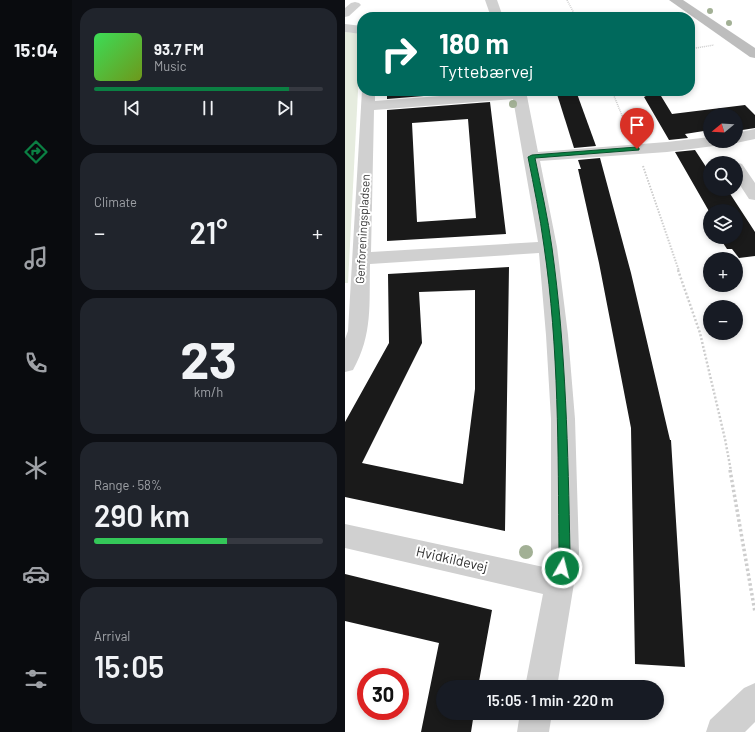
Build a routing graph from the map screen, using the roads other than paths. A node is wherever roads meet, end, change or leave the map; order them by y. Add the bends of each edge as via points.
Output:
1 (491, 0) edge
2 (675, 0) edge
3 (685, 0) edge
4 (355, 5) dead end
5 (495, 12) edge
6 (693, 12) edge
7 (345, 14) edge
8 (695, 14) edge
9 (345, 28) edge
10 (357, 29) edge
11 (755, 45) edge
12 (755, 54) edge
13 (419, 96) edge
14 (520, 96) edge
15 (369, 98) edge
16 (755, 134) edge
17 (743, 137) edge
18 (703, 142) edge
19 (532, 157) junction
20 (743, 177) edge
21 (755, 195) edge
22 (548, 247) junction
23 (361, 259) junction
24 (345, 364) edge
25 (345, 536) edge
26 (559, 584) junction
27 (542, 680) edge
28 (755, 699) edge
29 (535, 720) edge
30 (533, 732) edge
31 (722, 732) edge

1 - 5 street
2 - 6 street
3 - 11 street
4 - 7 street
8 - 12 street
9 - 10 street
13 - 15 street
14 - 19 street
15 - 23 street, Genforeningspladsen
16 - 17 street
18 - 19 street
19 - 22 street
20 - 21 street
22 - 23 street
22 - 26 street via 563,419 565,553
23 - 24 street, Genforeningspladsen via 358,331
25 - 26 street, Hvidkildevej
26 - 27 street
28 - 31 street
29 - 30 street

